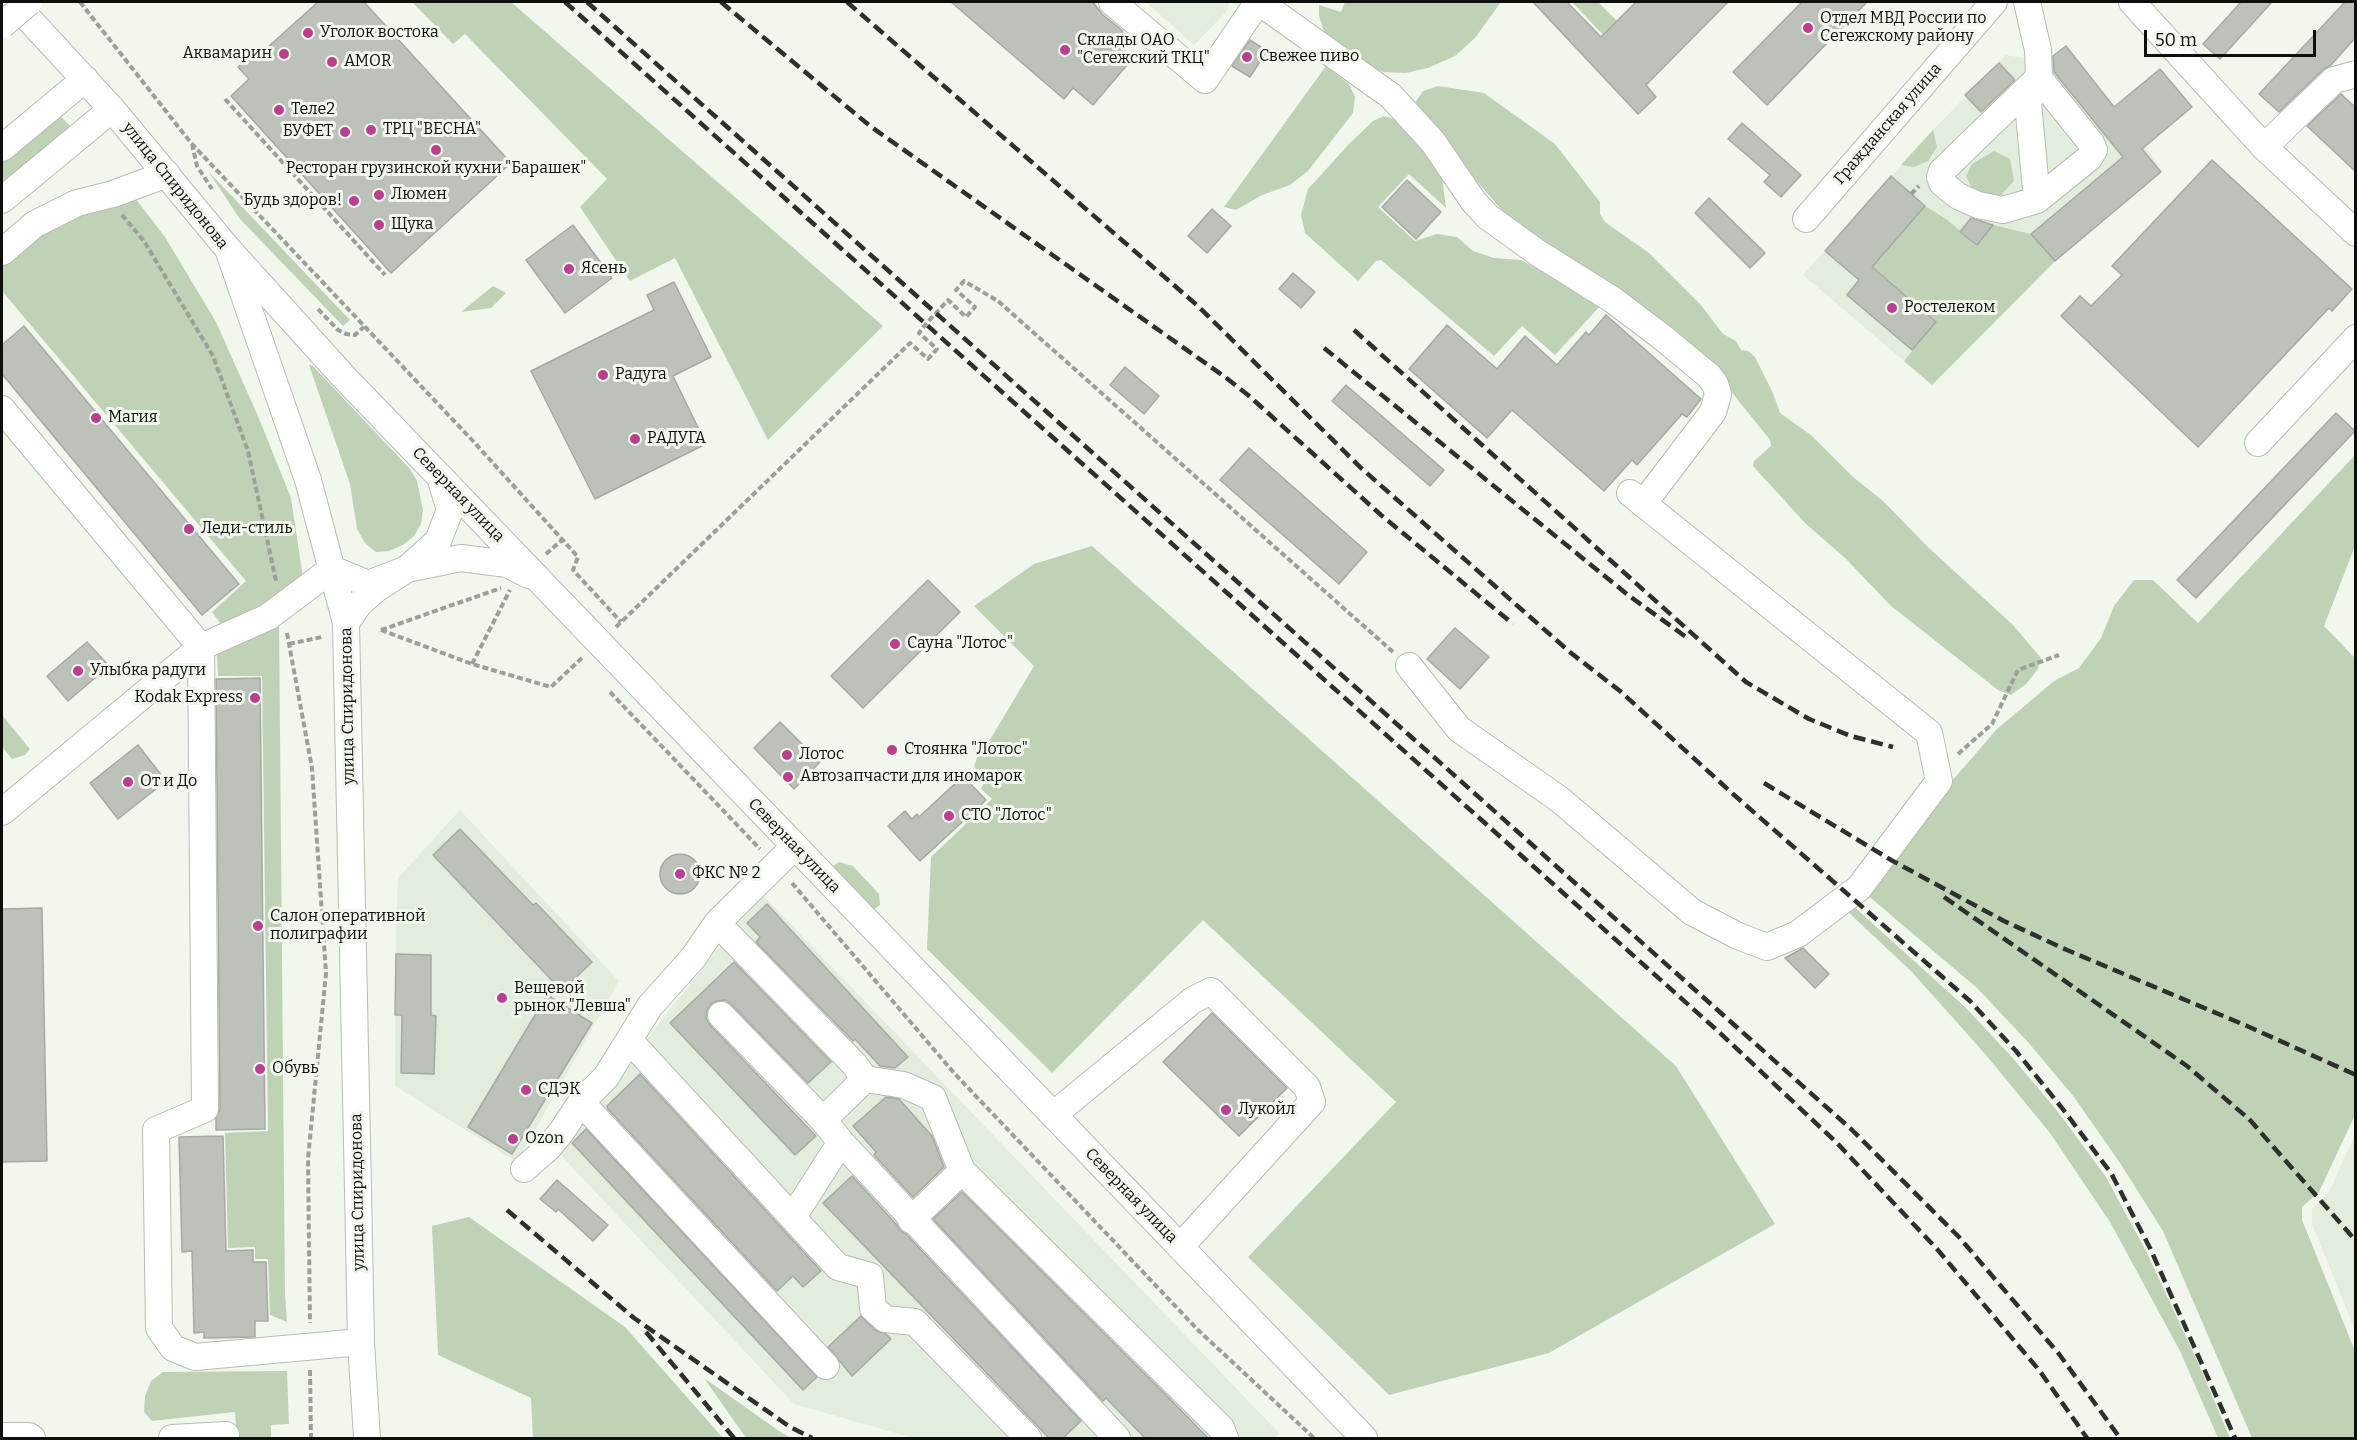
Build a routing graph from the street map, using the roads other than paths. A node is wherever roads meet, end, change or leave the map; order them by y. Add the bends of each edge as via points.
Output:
1 (12, 2) edge
2 (29, 2) edge
3 (1112, 2) edge
4 (1258, 2) edge
5 (1994, 2) edge
6 (2026, 2) edge
7 (2132, 2) edge
8 (2, 25) edge
9 (2355, 74) edge
10 (2039, 78) junction
11 (85, 79) junction
12 (112, 109) junction
13 (2264, 147) junction
14 (2, 148) edge
15 (167, 174) junction
16 (2, 200) edge
17 (2037, 200) junction
18 (1806, 219) dead end
19 (2355, 233) edge
20 (228, 249) junction
21 (2, 252) edge
22 (2353, 346) edge
23 (2, 409) edge
24 (2258, 443) dead end
25 (440, 477) junction
26 (332, 569) junction
27 (407, 569) junction
28 (540, 581) junction
29 (338, 629) junction
30 (201, 647) junction
31 (1409, 666) road end
32 (2, 812) edge
33 (795, 846) junction
34 (717, 923) junction
35 (721, 1015) dead end
36 (630, 1041) junction
37 (865, 1079) junction
38 (580, 1102) junction
39 (1053, 1115) junction
40 (823, 1120) junction
41 (841, 1142) junction
42 (524, 1170) dead end
43 (962, 1171) junction
44 (793, 1217) junction
45 (911, 1220) junction
46 (1180, 1247) junction
47 (362, 1341) junction
48 (826, 1366) dead end
49 (226, 1435) dead end
50 (2, 1436) edge
51 (32, 1438) edge
52 (172, 1438) edge
53 (367, 1438) edge
54 (1028, 1438) edge
55 (1117, 1438) edge
56 (1225, 1438) edge
57 (1364, 1438) edge

1 - 11 street, улица Спиридонова
2 - 8 street, bridge
3 - 4 street via 1205,80
4 - 31 street via 1390,96 1432,142 1488,217 1613,300 1709,376 1718,394 1713,412 1636,499 1929,734 1940,781 1859,888 1798,934 1767,947 1692,912 1559,799 1459,729
5 - 18 street, Гражданская улица
6 - 10 street via 2038,50
7 - 13 street
9 - 13 street via 2334,80
10 - 17 street via 2028,104
10 - 17 street via 2094,150
10 - 17 street via 1940,177 1958,196 1978,205 2004,210
11 - 12 street, улица Спиридонова
11 - 14 street
12 - 15 street, улица Спиридонова
12 - 16 street
13 - 19 street
15 - 20 street, улица Спиридонова
15 - 21 street via 77,203 35,224
20 - 25 street, Северная улица
20 - 26 street, улица Спиридонова via 308,480
22 - 24 street
23 - 30 street
25 - 27 street via 450,510 438,541
25 - 28 street, Северная улица
26 - 27 street via 368,584
26 - 29 street, улица Спиридонова
26 - 30 street via 268,617
27 - 28 street via 461,558 507,564
27 - 29 street via 376,589
28 - 33 street, Северная улица
29 - 47 street, улица Спиридонова
30 - 32 street
30 - 47 street via 205,1108 156,1130 159,1328 172,1348 195,1357
33 - 34 street
33 - 39 street, Северная улица
34 - 36 street via 693,958 650,1006
34 - 37 street
35 - 40 street
36 - 38 street via 606,1077
36 - 44 street
37 - 40 street
37 - 43 street via 904,1085 933,1098
38 - 42 street via 562,1131
38 - 48 street
39 - 46 street, Северная улица
39 - 46 street via 1193,1000 1211,991 1307,1087 1312,1102
40 - 41 street
41 - 44 street
41 - 45 street
43 - 45 street
43 - 56 street via 1221,1428
44 - 54 street via 838,1267 870,1276 873,1308 885,1319 915,1322
45 - 55 street
46 - 57 street, Северная улица
47 - 53 street, улица Спиридонова
49 - 52 street
50 - 51 street

